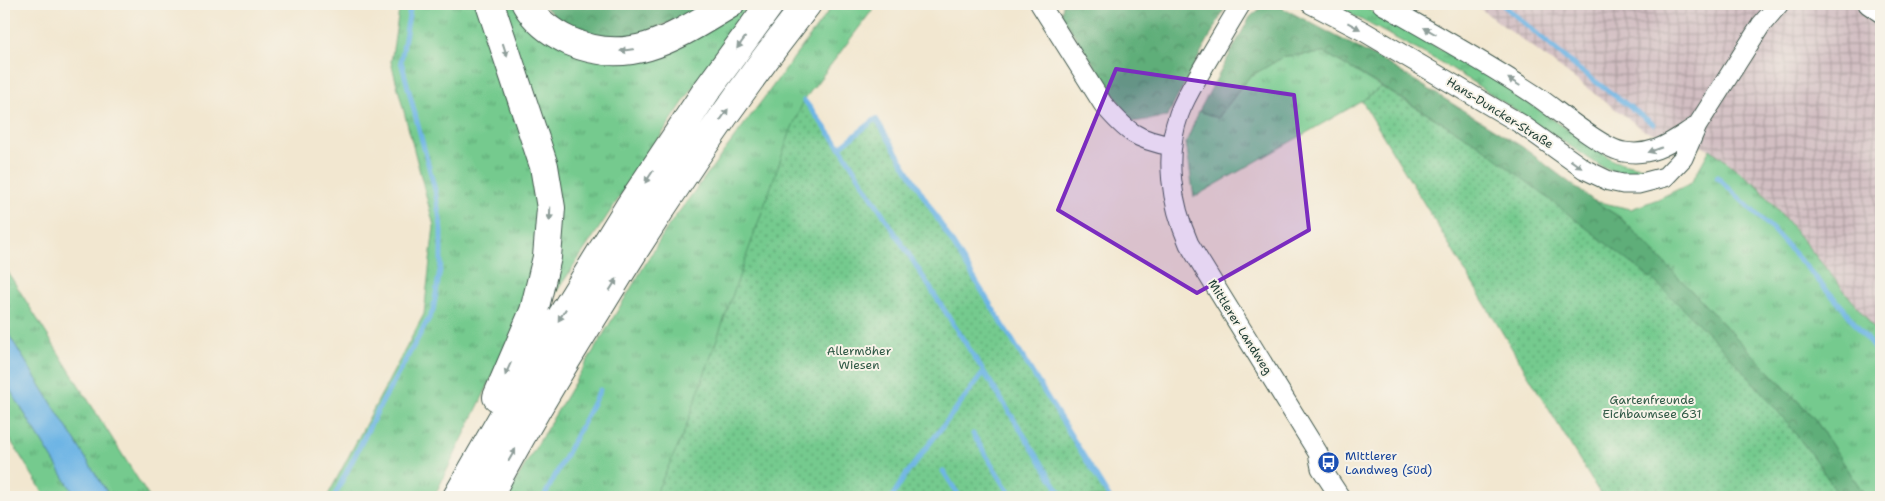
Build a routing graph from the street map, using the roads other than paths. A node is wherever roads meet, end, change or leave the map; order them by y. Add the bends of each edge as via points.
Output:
1 (490, 4) edge
2 (526, 4) edge
3 (730, 4) edge
4 (770, 4) edge
5 (806, 4) edge
6 (1040, 4) edge
7 (1241, 4) edge
8 (1311, 4) edge
9 (1382, 4) edge
10 (1779, 4) edge
11 (1868, 4) edge
12 (1052, 12) edge
13 (1881, 13) edge
14 (1697, 126) junction
15 (1172, 146) junction
16 (463, 486) edge
17 (488, 497) edge
18 (1340, 497) edge

1 -> 16 highway via 544,166 551,208 547,257 534,311
3 -> 2 highway via 674,37 622,52 581,46 562,37 543,25
4 -> 16 highway via 706,90 629,206
17 -> 5 highway via 570,354 652,221 728,108
6 - 12 street
7 - 15 street, Mittlerer Landweg via 1187,94
8 -> 14 street, Hans-Duncker-Straße via 1461,88 1521,124 1584,169 1609,181 1638,184 1664,177 1683,158
14 -> 9 street, Hans-Duncker-Straße via 1648,153 1616,150 1460,48
10 - 14 street, Hans-Duncker-Straße via 1752,38
11 - 13 street
12 - 15 street via 1103,104 1115,118 1136,136
15 - 18 street, Mittlerer Landweg via 1175,202 1189,244 1318,453 1321,468

